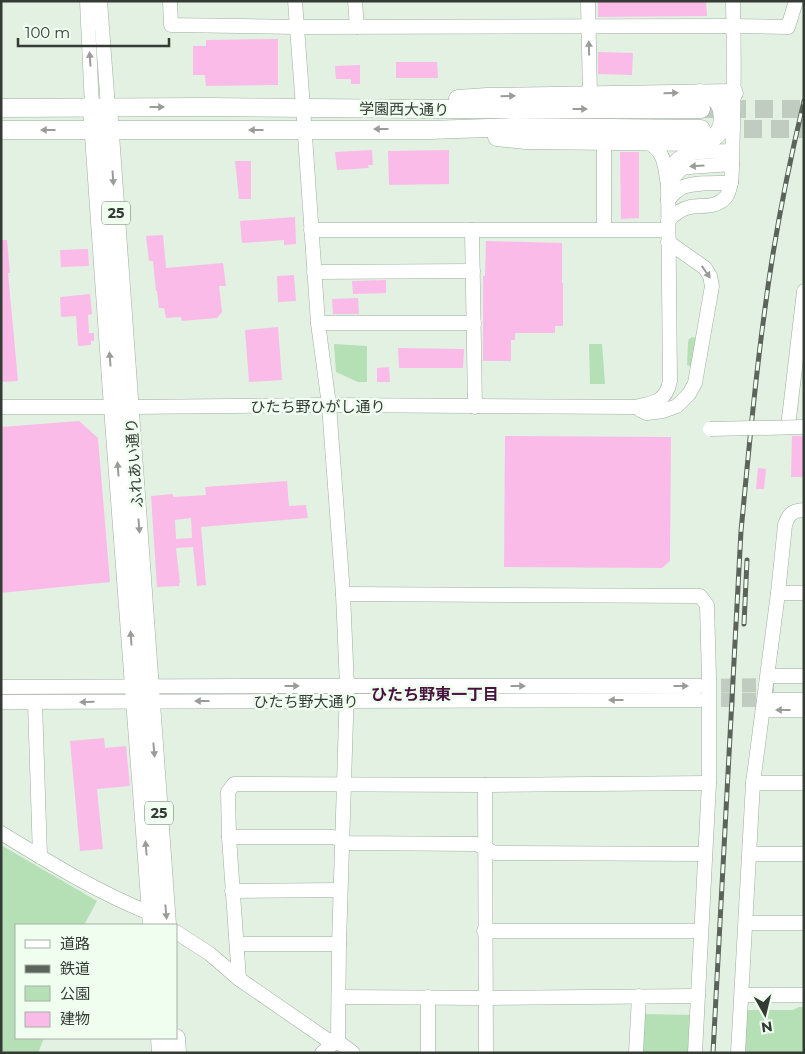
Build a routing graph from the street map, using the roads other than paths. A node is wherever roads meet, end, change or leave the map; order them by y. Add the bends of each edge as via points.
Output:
1 (87, 1) edge
2 (100, 1) edge
3 (170, 1) edge
4 (295, 1) edge
5 (355, 1) edge
6 (588, 1) edge
7 (733, 1) edge
8 (796, 1) edge
9 (734, 26) junction
10 (296, 27) junction
11 (357, 27) junction
12 (588, 27) junction
13 (734, 93) junction
14 (590, 95) junction
15 (700, 101) junction
16 (100, 107) junction
17 (303, 107) junction
18 (1, 108) edge
19 (426, 110) junction
20 (701, 129) tunnel mouth
21 (1, 130) edge
22 (102, 130) junction
23 (305, 130) junction
24 (430, 130) junction
25 (604, 140) junction
26 (644, 141) junction
27 (732, 158) junction
28 (668, 183) junction
29 (731, 183) junction
30 (668, 200) junction
31 (311, 230) junction
32 (472, 230) junction
33 (604, 230) junction
34 (668, 231) junction
35 (472, 271) junction
36 (314, 272) junction
37 (804, 291) edge
38 (318, 323) junction
39 (474, 323) junction
40 (329, 405) junction
41 (1, 407) edge
42 (122, 407) junction
43 (475, 407) junction
44 (634, 407) junction
45 (788, 426) junction
46 (804, 427) edge
47 (710, 429) dead end
48 (804, 510) edge
49 (778, 593) junction
50 (804, 593) edge
51 (343, 594) junction
52 (804, 676) edge
53 (771, 681) junction
54 (804, 685) edge
55 (347, 686) junction
56 (700, 686) tunnel mouth
57 (1, 687) edge
58 (142, 694) junction
59 (700, 700) tunnel mouth
60 (773, 700) tunnel mouth
61 (804, 700) edge
62 (1, 702) edge
63 (35, 702) junction
64 (346, 702) junction
65 (763, 710) junction
66 (804, 710) edge
67 (709, 783) junction
68 (753, 783) junction
69 (344, 784) junction
70 (804, 784) edge
71 (485, 785) junction
72 (1, 834) edge
73 (229, 837) junction
74 (342, 840) junction
75 (484, 847) junction
76 (705, 854) junction
77 (750, 854) junction
78 (804, 854) edge
79 (40, 857) junction
80 (340, 890) junction
81 (232, 891) junction
82 (152, 920) edge
83 (746, 923) junction
84 (804, 923) edge
85 (167, 924) edge
86 (484, 931) junction
87 (701, 931) junction
88 (178, 933) edge
89 (237, 944) junction
90 (339, 944) junction
91 (239, 979) junction
92 (742, 995) junction
93 (804, 995) edge
94 (639, 996) junction
95 (698, 996) junction
96 (339, 997) junction
97 (428, 997) junction
98 (485, 998) junction
99 (160, 1039) edge
100 (176, 1039) edge
101 (335, 1042) junction
102 (161, 1053) edge
103 (178, 1053) edge
104 (322, 1053) edge
105 (353, 1053) edge
106 (428, 1053) edge
107 (486, 1053) edge
108 (636, 1053) edge
109 (695, 1053) edge
110 (738, 1053) edge

16 -> 1 street, ふれあい通り
2 - 16 street, ふれあい通り
3 - 10 street via 172,25
4 - 10 street
5 - 11 street
6 - 12 street
7 - 9 street
8 - 9 street via 788,27
9 - 12 street
9 - 13 street
10 - 11 street
10 - 17 street
11 - 12 street
14 -> 12 street
13 - 15 main road
13 - 27 street
14 -> 15 main road
19 -> 14 main road via 456,99 487,96
19 -> 15 main road, 学園西大通り
15 - 26 main road via 714,98 723,113 719,132 712,139 702,142
16 -> 17 main road, 学園西大通り
16 - 18 main road, 学園西大通り
16 - 22 main road, ふれあい通り / 25
17 - 19 main road, 学園西大通り
17 - 23 street
20 - 24 main road, 学園西大通り via 515,127
22 -> 21 main road, 学園西大通り
23 -> 22 main road, 学園西大通り
22 - 42 main road, ふれあい通り / 25
24 -> 23 main road, 学園西大通り
23 - 31 street
24 - 25 main road via 526,140
25 - 26 main road
25 - 33 street
26 - 28 street via 652,144 662,157
27 - 28 street via 693,153 685,155 675,162
27 - 29 street
28 - 30 street
29 - 30 street via 682,188
29 - 34 street via 728,195 722,200 690,207 674,215
30 - 34 street
31 - 32 street
31 - 36 street
32 - 33 street
32 - 35 street
33 - 34 street
34 - 44 street via 670,381 666,394 660,400
34 -> 44 street via 704,268 712,286 695,383 677,406 647,413
35 - 36 street
35 - 39 street
36 - 38 street
37 - 45 street
38 - 39 street
38 - 40 street
39 - 43 street
40 - 42 street, ひたち野ひがし通り
40 - 43 street, ひたち野ひがし通り
40 - 51 street
41 - 42 street, ひたち野ひがし通り
42 - 58 main road, ふれあい通り / 25
43 - 44 street, ひたち野ひがし通り
45 - 46 street, bridge
45 - 47 street, bridge
48 - 49 street via 796,510 788,516 785,525
49 - 50 street
49 - 53 street
51 - 55 street
51 - 67 street via 700,596 706,605
52 - 53 street
53 - 54 street
53 - 65 street
55 -> 56 street, ひたち野大通り
58 -> 55 street, ひたち野大通り
55 - 64 street
57 - 58 street, ひたち野大通り
58 -> 63 street, ひたち野大通り
64 -> 58 street, ひたち野大通り
82 -> 58 main road, ふれあい通り / 25
58 -> 85 main road, ふれあい通り / 25
59 -> 64 street, ひたち野大通り
60 - 61 street
62 - 63 street, ひたち野大通り
63 - 79 street
64 - 69 street
66 -> 65 street
65 - 68 street
67 - 71 street
67 - 76 street
68 - 70 street
68 - 77 street
69 - 71 street
69 - 73 street via 234,784 228,792
69 - 74 street
71 - 75 street
72 - 79 street
73 - 74 street
73 - 81 street
74 - 75 street via 349,844 476,844
74 - 80 street
75 - 76 street via 495,854
75 - 86 street
76 - 87 street
77 - 78 street
77 - 83 street
79 - 82 street
80 - 81 street
80 - 90 street
81 - 89 street
83 - 84 street
83 - 92 street
86 - 87 street
86 - 98 street
87 - 95 street
88 - 91 street via 210,954
89 - 90 street
89 - 91 street
90 - 96 street
91 - 101 street
92 - 93 street
92 - 110 street
94 - 95 street
94 - 98 street
94 - 108 street
95 - 109 street
96 - 97 street
96 - 101 street via 338,1037
97 - 98 street
97 - 106 street
98 - 107 street
99 - 102 main road
100 - 103 main road
101 - 104 street
101 - 105 street

